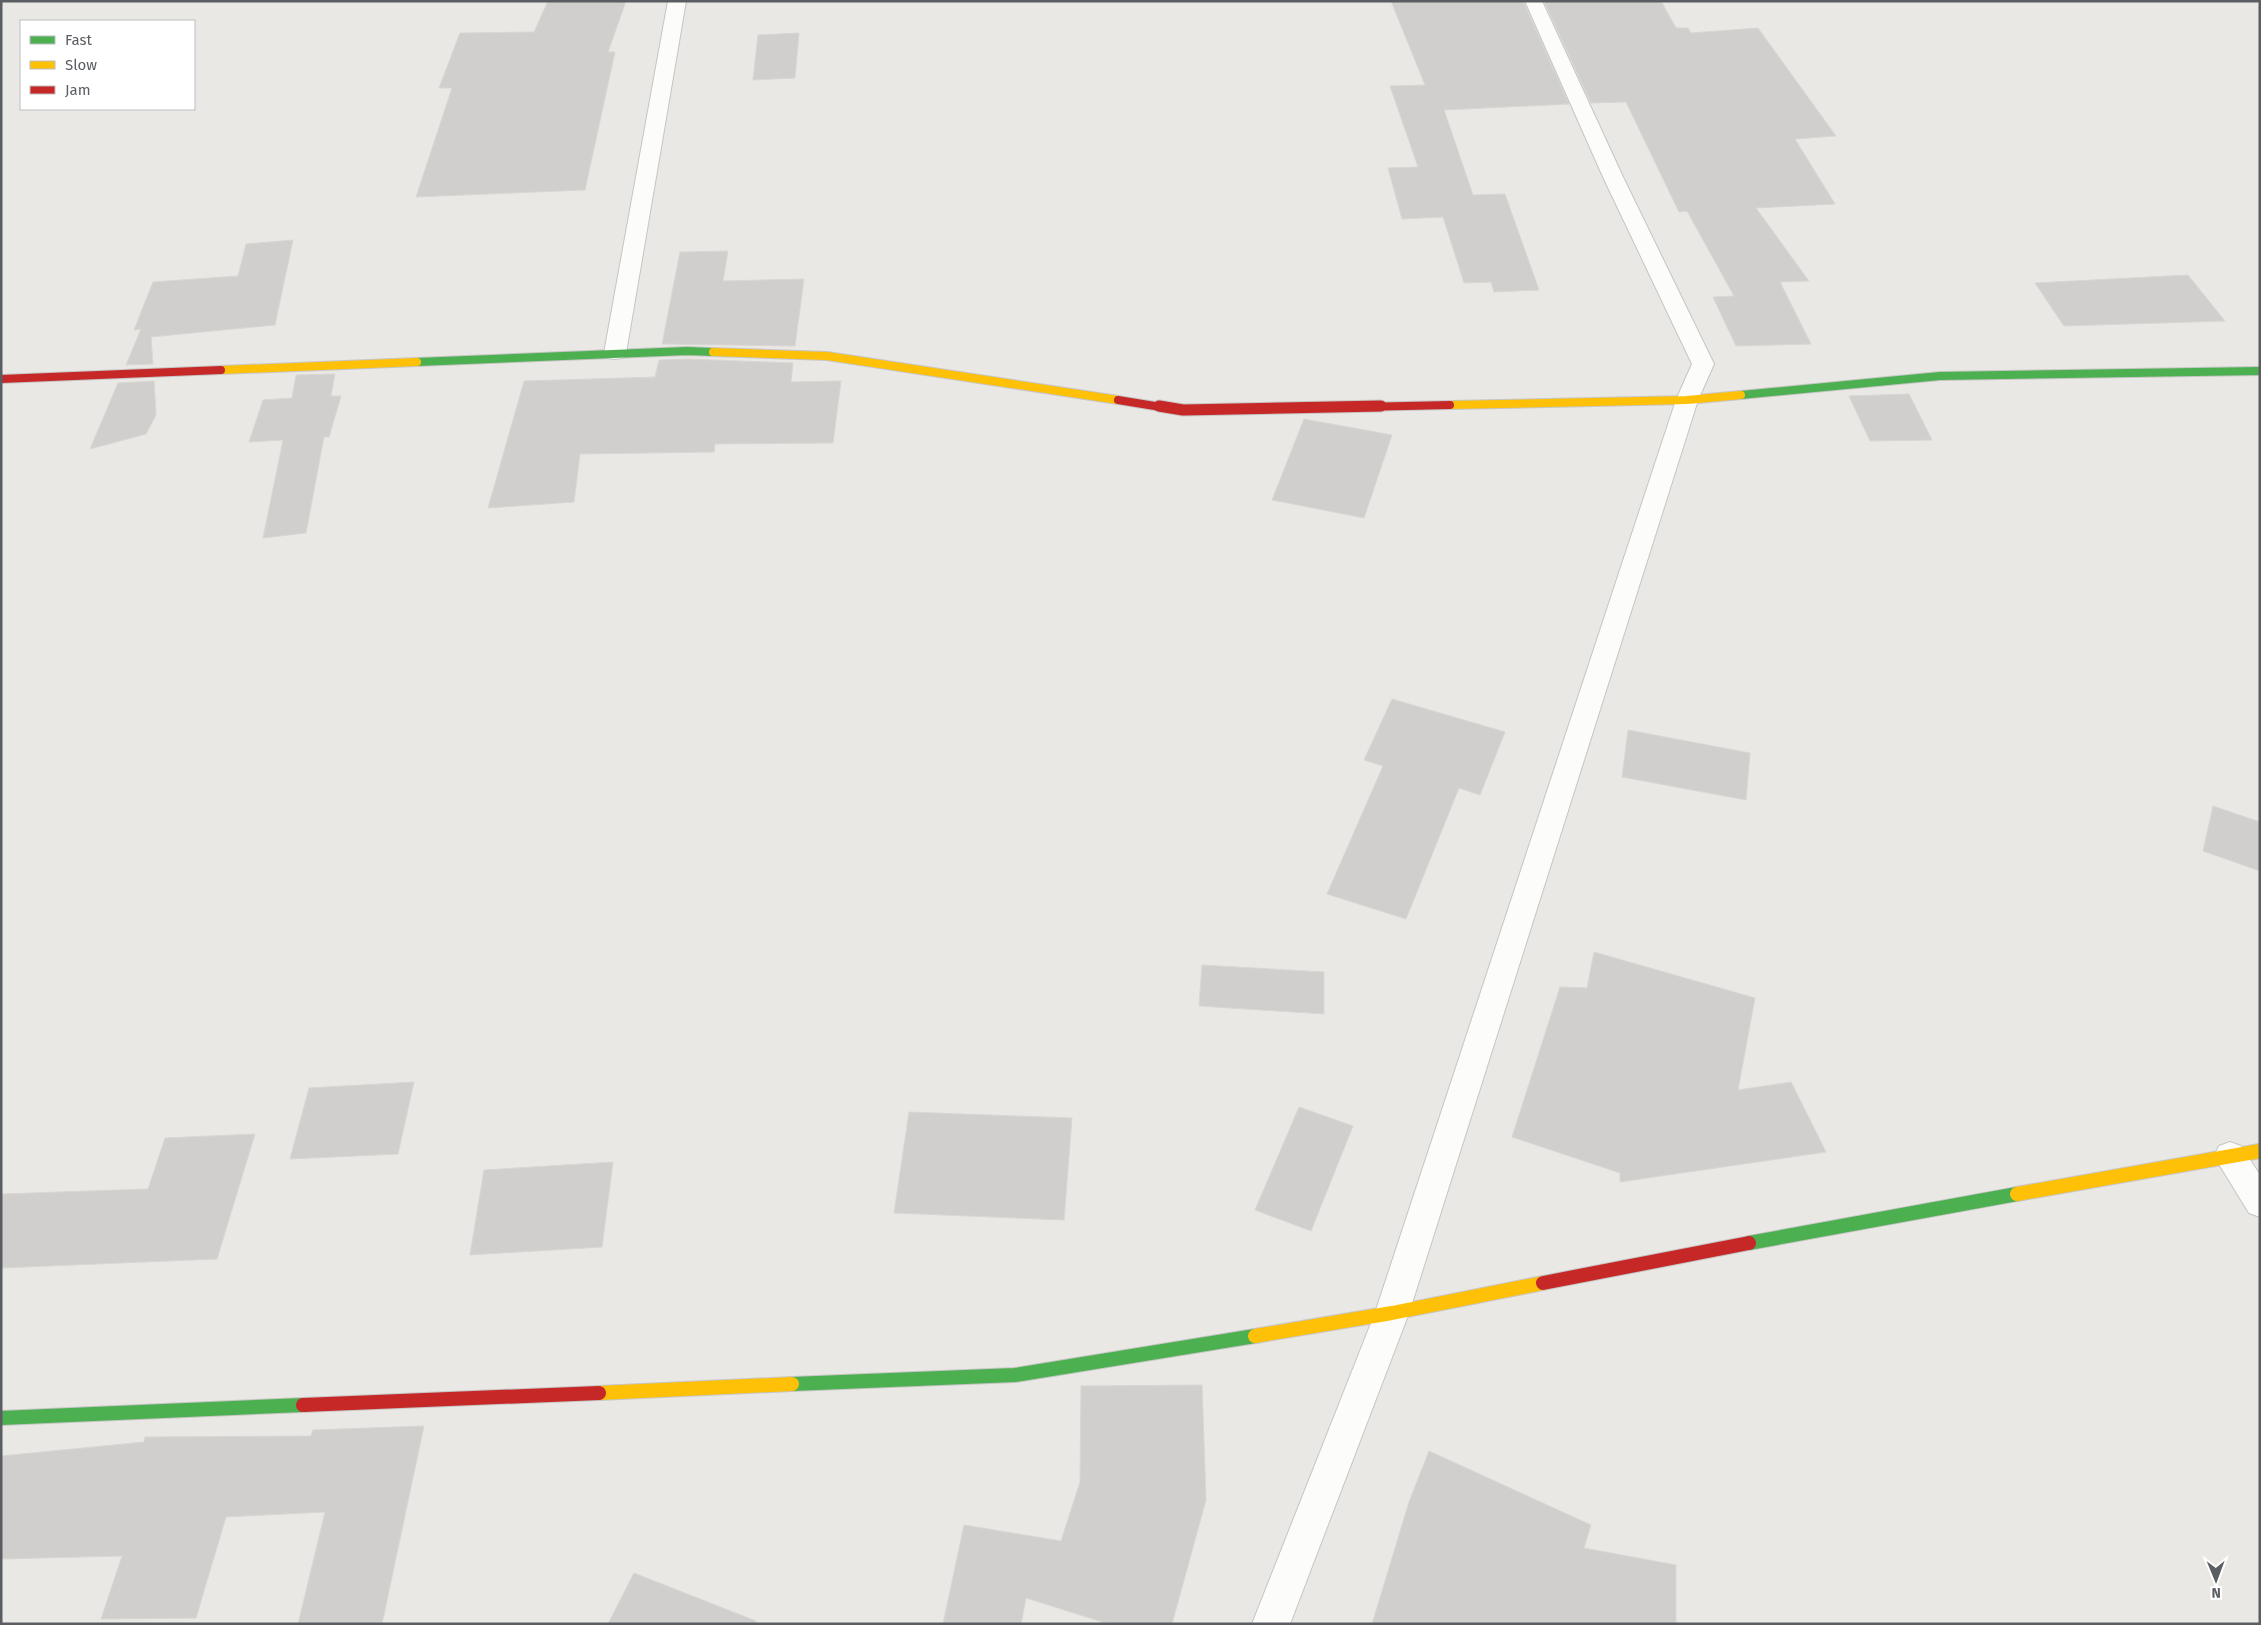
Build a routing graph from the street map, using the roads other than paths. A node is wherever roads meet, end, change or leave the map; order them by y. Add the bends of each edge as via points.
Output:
1 (677, 1) edge
2 (1533, 1) edge
3 (615, 353) junction
4 (2260, 371) edge
5 (1, 379) edge
6 (1686, 400) junction
7 (2245, 1153) edge
8 (2260, 1203) edge
9 (1392, 1313) junction
10 (1, 1418) edge
11 (1271, 1624) edge

1 - 3 street
2 - 6 street via 1703,364
3 - 5 street
3 - 6 street via 687,351 827,356 1183,410
4 - 6 street via 1940,376
6 - 9 street
7 - 8 street
7 - 9 street via 1841,1225
9 - 10 street via 1015,1375
9 - 11 street

